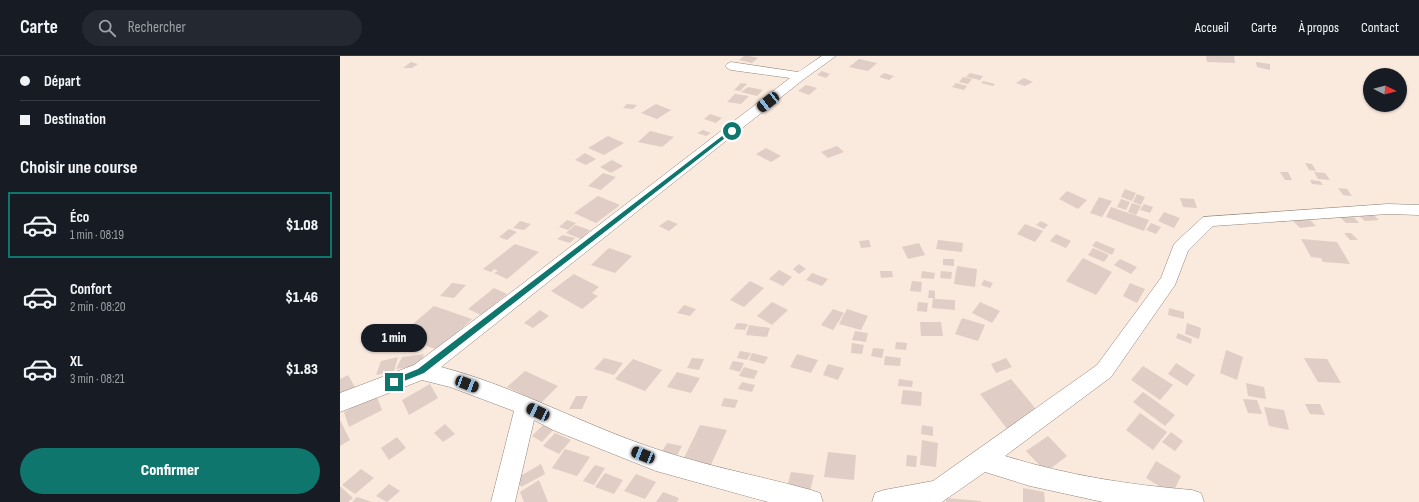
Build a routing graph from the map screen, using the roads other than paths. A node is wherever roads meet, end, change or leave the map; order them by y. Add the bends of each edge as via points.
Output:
1 (830, 56) edge
2 (731, 66) dead end
3 (800, 76) junction
4 (1419, 210) edge
5 (421, 371) junction
6 (340, 404) edge
7 (526, 406) junction
8 (982, 460) junction
9 (502, 502) edge
10 (811, 502) edge
11 (884, 502) edge
12 (1192, 502) edge

1 - 3 street
2 - 3 street
3 - 5 street
4 - 8 street via 1388,209 1209,221 1180,248 1169,280 1104,371
5 - 6 street
5 - 7 street via 452,379
7 - 9 street
7 - 10 street via 561,423 656,460
8 - 11 street via 938,492
8 - 12 street via 1030,475 1135,497

